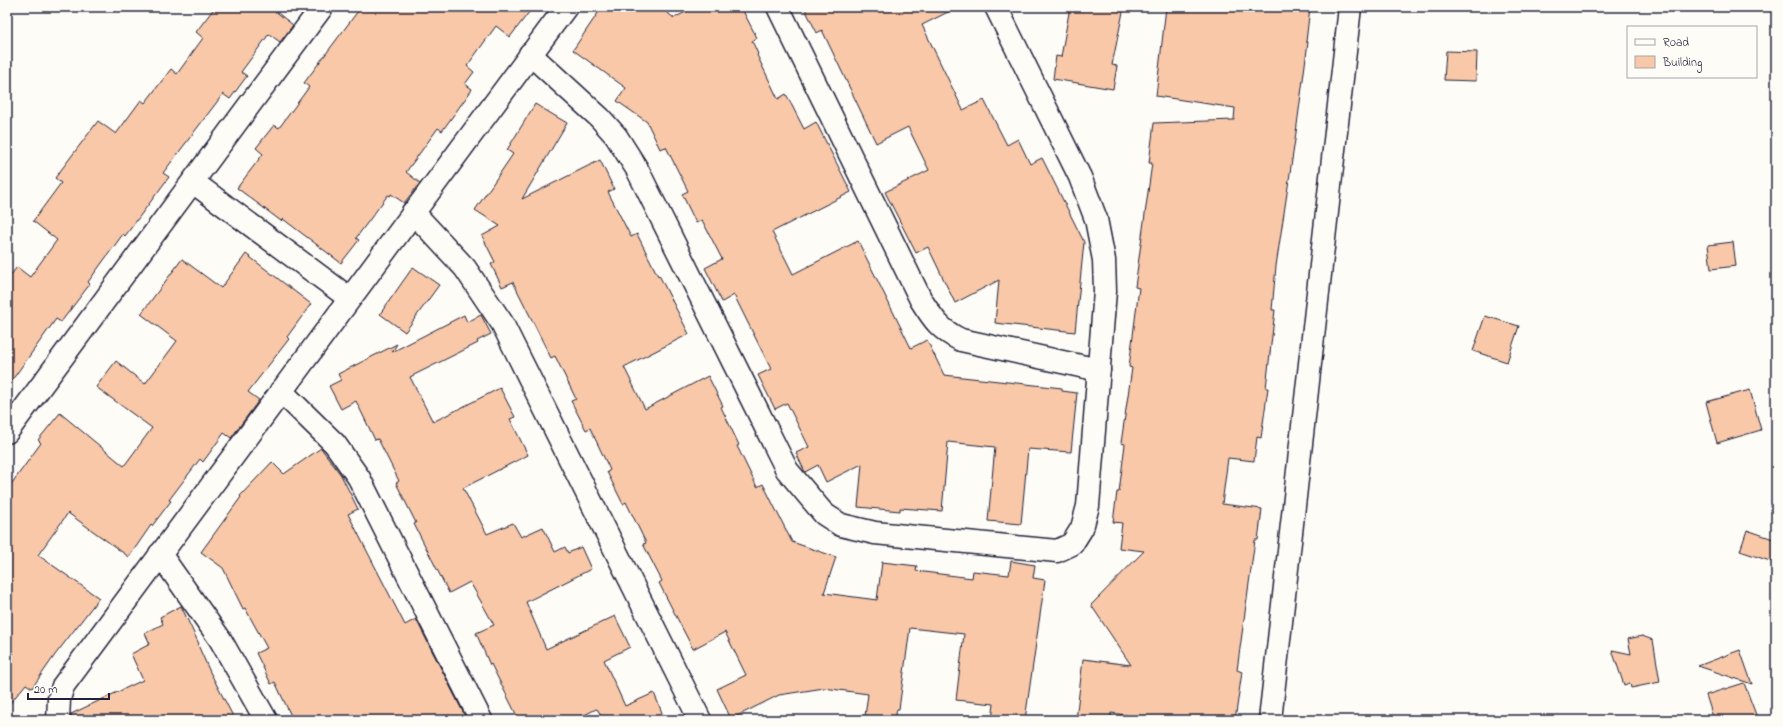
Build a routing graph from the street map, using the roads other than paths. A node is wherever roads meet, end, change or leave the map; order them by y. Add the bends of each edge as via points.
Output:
1 (322, 7) edge
2 (566, 7) edge
3 (778, 7) edge
4 (996, 7) edge
5 (1350, 7) edge
6 (530, 54) junction
7 (193, 182) junction
8 (413, 212) junction
9 (349, 298) junction
10 (1099, 370) junction
11 (281, 391) junction
12 (7, 432) edge
13 (160, 554) junction
14 (58, 720) edge
15 (266, 720) edge
16 (481, 720) edge
17 (700, 720) edge
18 (1270, 720) edge

1 - 7 street
2 - 6 street
3 - 10 street via 921,300 936,324 961,340
4 - 10 street via 1080,177 1096,219 1105,276
5 - 18 street
6 - 8 street
6 - 10 street via 616,136 637,169 787,470 824,514 841,525 875,532 1057,551 1072,544 1082,528 1088,506
7 - 9 street
7 - 12 street
8 - 9 street
8 - 17 street via 465,268 502,323
9 - 11 street
11 - 13 street
11 - 16 street via 335,444 359,478
13 - 14 street via 63,686 59,699
13 - 15 street via 220,640

